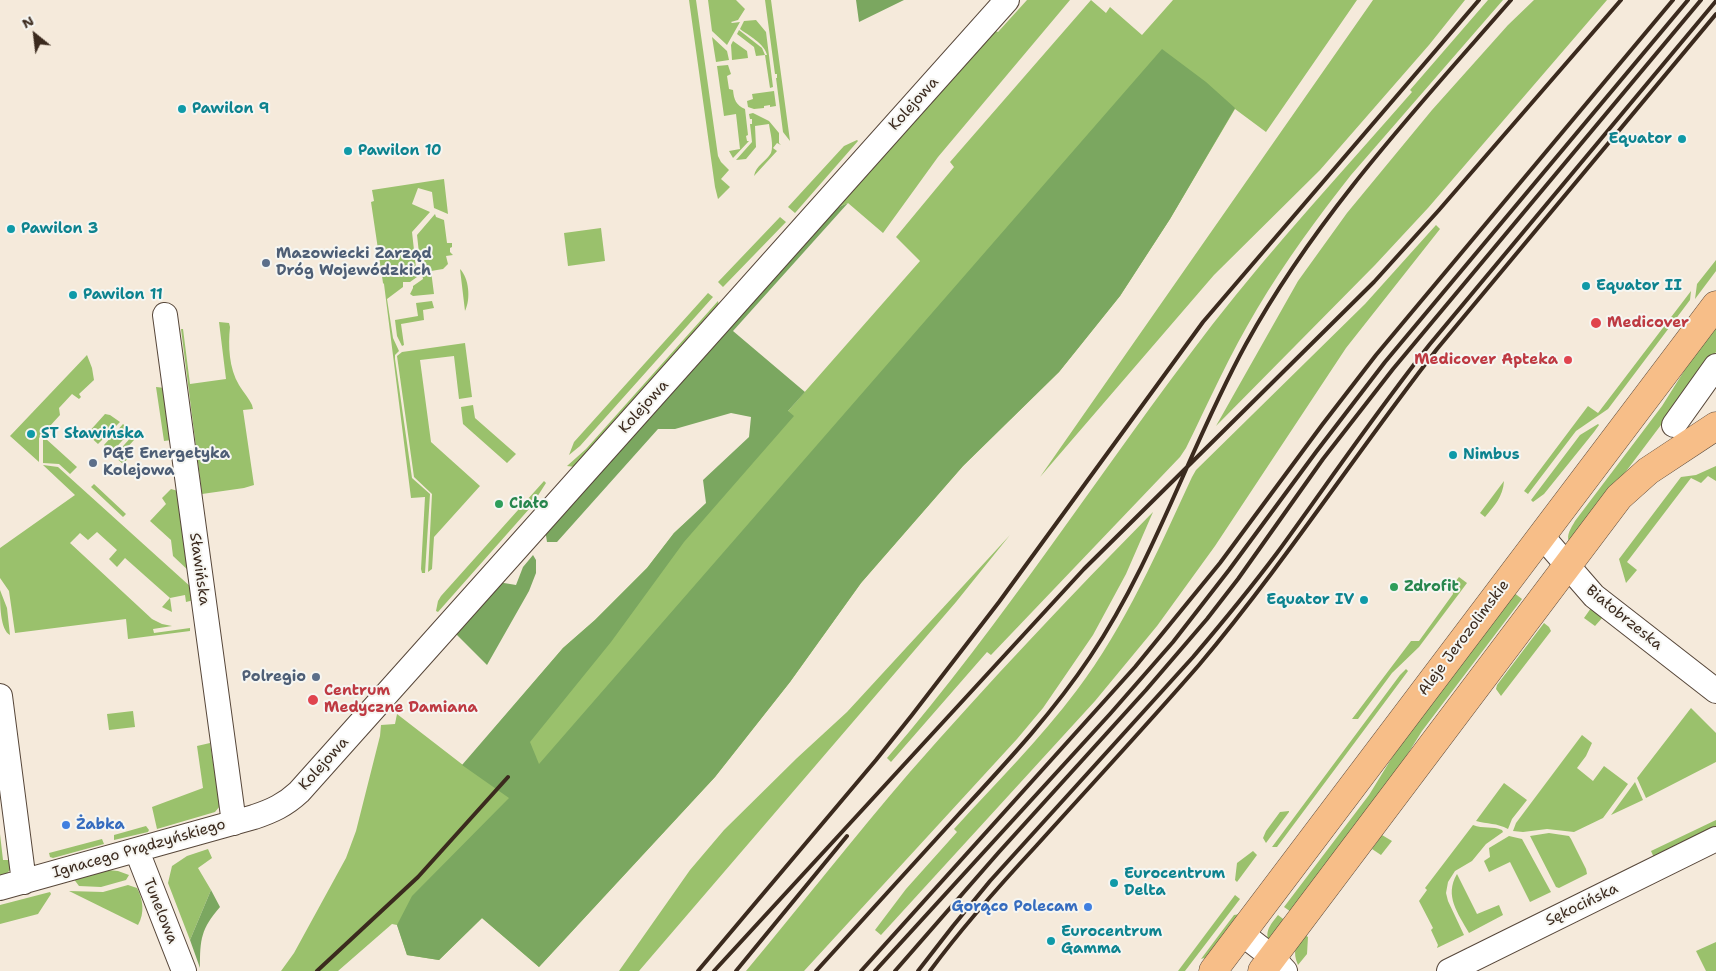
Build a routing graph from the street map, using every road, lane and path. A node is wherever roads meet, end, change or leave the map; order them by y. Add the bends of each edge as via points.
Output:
1 (1007, 0) edge
2 (1716, 305) edge
3 (165, 314) dead end
4 (1716, 366) edge
5 (1674, 425) dead end
6 (1716, 426) edge
7 (1541, 536) junction
8 (1566, 566) junction
9 (1716, 691) edge
10 (0, 696) edge
11 (277, 809) joint
12 (234, 823) junction
13 (1716, 840) edge
14 (137, 851) junction
15 (24, 882) junction
16 (0, 888) edge
17 (1241, 933) junction
18 (1273, 966) edge
19 (184, 971) edge
20 (1213, 971) edge
21 (1449, 971) edge

1 - 11 street, Kolejowa via 299,792
2 - 7 main road, Aleje Jerozolimskie
3 - 12 street, Sławińska
4 - 5 street
6 - 8 main road via 1628,488
7 - 8 street, Białobrzeska
7 - 17 main road, Aleje Jerozolimskie
8 - 9 street, Białobrzeska via 1594,596
8 - 18 main road
10 - 15 street
11 - 12 street, Ignacego Prądzyńskiego
12 - 14 street, Ignacego Prądzyńskiego
13 - 21 street, Sękocińska
14 - 15 street, Ignacego Prądzyńskiego
14 - 19 street, Tunelowa
15 - 16 street, Ignacego Prądzyńskiego
17 - 18 street
17 - 20 main road, Aleje Jerozolimskie

